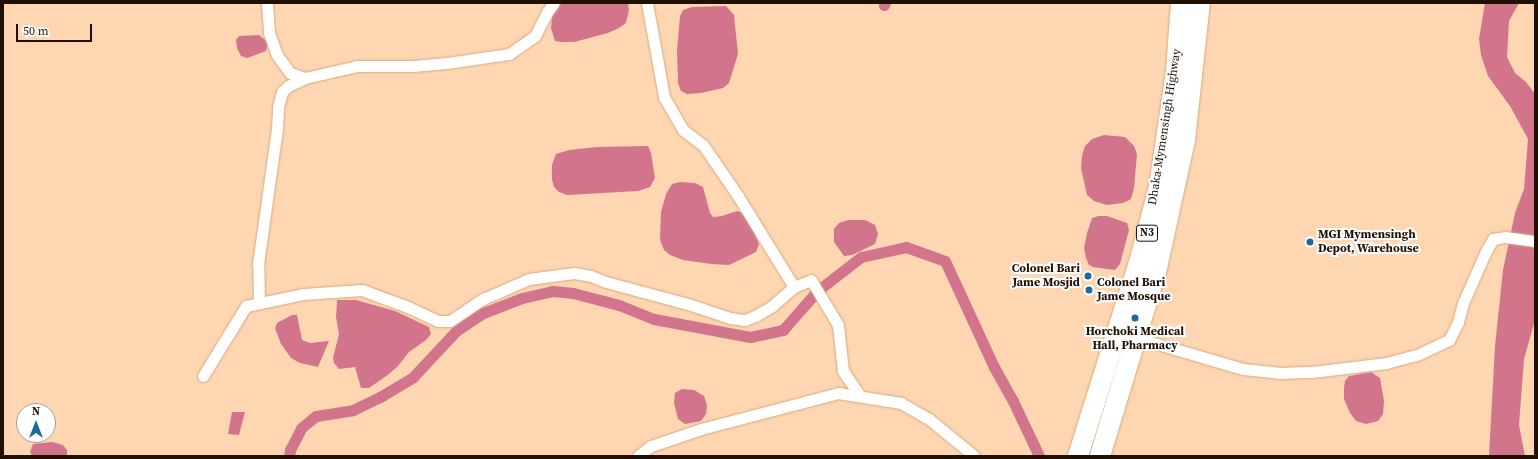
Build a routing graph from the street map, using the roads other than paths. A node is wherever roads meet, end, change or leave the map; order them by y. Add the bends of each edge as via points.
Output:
1 (267, 3) edge
2 (554, 3) edge
3 (647, 3) edge
4 (1181, 3) edge
5 (1200, 3) edge
6 (305, 78) junction
7 (1535, 241) edge
8 (794, 287) junction
9 (259, 303) junction
10 (1137, 338) junction
11 (203, 376) dead end
12 (860, 396) junction
13 (638, 456) edge
14 (974, 456) edge
15 (1078, 456) edge
16 (1100, 456) edge

1 - 6 street via 269,34 276,55 290,73
2 - 6 street via 535,36 509,54 440,64 358,66
3 - 8 street via 664,97 683,130 703,145 738,196
4 - 15 highway, Dhaka-Mymensingh Highway / N3 via 1176,72 1159,187 1139,264
5 - 10 highway, Dhaka-Mymensingh Highway / N3 via 1184,140 1156,272
6 - 9 street via 288,86 282,92 278,107 258,264
7 - 10 street via 1505,237 1493,239 1449,340 1419,354 1386,363 1312,372 1279,373 1243,369
8 - 9 street via 772,306 745,320 730,318 591,276 574,274 529,279 483,299 450,321 438,321 362,290 303,294
8 - 12 street via 811,280 825,303 838,325 843,370
9 - 11 street via 246,306
10 - 16 highway, Dhaka-Mymensingh Highway / N3
12 - 13 street via 838,393 701,429 651,446
12 - 14 street via 901,403 929,419

